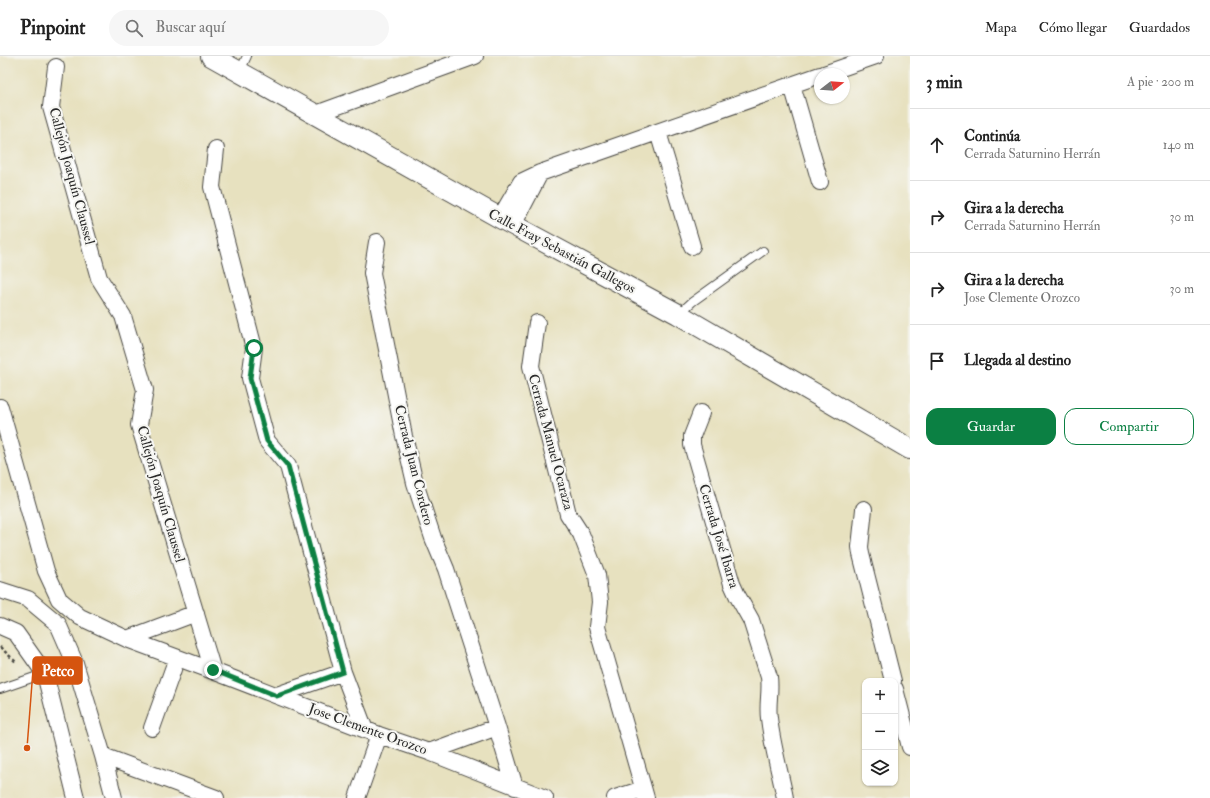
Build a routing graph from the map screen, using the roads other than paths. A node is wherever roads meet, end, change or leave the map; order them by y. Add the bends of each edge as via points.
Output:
1 (211, 56) edge
2 (475, 56) edge
3 (876, 56) edge
4 (244, 64) edge
5 (56, 67) dead end
6 (841, 68) edge
7 (814, 78) edge
8 (792, 85) junction
9 (316, 114) junction
10 (658, 132) junction
11 (216, 149) dead end
12 (820, 182) dead end
13 (506, 221) junction
14 (378, 242) dead end
15 (692, 246) dead end
16 (763, 251) dead end
17 (678, 314) junction
18 (537, 324) dead end
19 (0, 407) edge
20 (701, 413) dead end
21 (910, 449) edge
22 (864, 509) dead end
23 (0, 590) edge
24 (196, 613) junction
25 (0, 626) edge
26 (127, 640) junction
27 (177, 658) junction
28 (75, 663) junction
29 (213, 670) junction
30 (343, 672) junction
31 (45, 674) junction
32 (892, 678) edge
33 (0, 689) edge
34 (277, 696) junction
35 (898, 701) edge
36 (497, 727) junction
37 (152, 728) dead end
38 (372, 732) junction
39 (910, 747) edge
40 (429, 752) junction
41 (103, 756) junction
42 (515, 787) junction
43 (644, 793) edge
44 (76, 798) edge
45 (114, 798) edge
46 (216, 798) edge
47 (357, 798) edge
48 (545, 798) edge
49 (616, 798) edge
50 (785, 798) edge

1 - 4 street, Calle Fray Sebastián Gallegos
2 - 9 street
3 - 6 street
4 - 9 street, Calle Fray Sebastián Gallegos
5 - 24 street, Callejón Joaquín Claussel via 51,107 99,278 123,316 145,390 139,425
7 - 8 street
8 - 10 street
8 - 12 street
9 - 13 street, Calle Fray Sebastián Gallegos
10 - 13 street via 540,173
10 - 15 street
11 - 30 street via 212,187 254,348 250,378 267,441 288,466
13 - 17 street, Calle Fray Sebastián Gallegos
14 - 36 street, Cerrada Juan Cordero via 372,274 415,483
16 - 17 lane
17 - 21 street, Calle Fray Sebastián Gallegos
18 - 43 street, Cerrada Manuel Ocaraza via 530,366 568,514 581,534 597,575 600,602 597,627
19 - 26 street, Jose Clemente Orozco via 46,571 59,599 80,617
20 - 50 street, Cerrada José Ibarra via 692,436 692,444 732,584 751,620 769,677 769,719
22 - 32 street via 860,554
23 - 28 street via 28,599 58,624
24 - 26 street
24 - 29 street, Callejón Joaquín Claussel
25 - 31 street via 16,633
26 - 27 street, Jose Clemente Orozco
27 - 29 street, Jose Clemente Orozco
27 - 37 street
28 - 31 lane
28 - 41 street
29 - 34 street, Jose Clemente Orozco
30 - 34 street
30 - 38 street
31 - 33 lane
31 - 44 street
34 - 38 street, Jose Clemente Orozco
35 - 39 street
36 - 40 street
36 - 42 street, Cerrada Juan Cordero
38 - 40 street, Jose Clemente Orozco
38 - 47 street
40 - 42 street, Jose Clemente Orozco
41 - 45 street
41 - 46 street
42 - 48 street, Jose Clemente Orozco
43 - 49 street, Cerrada Manuel Ocaraza

